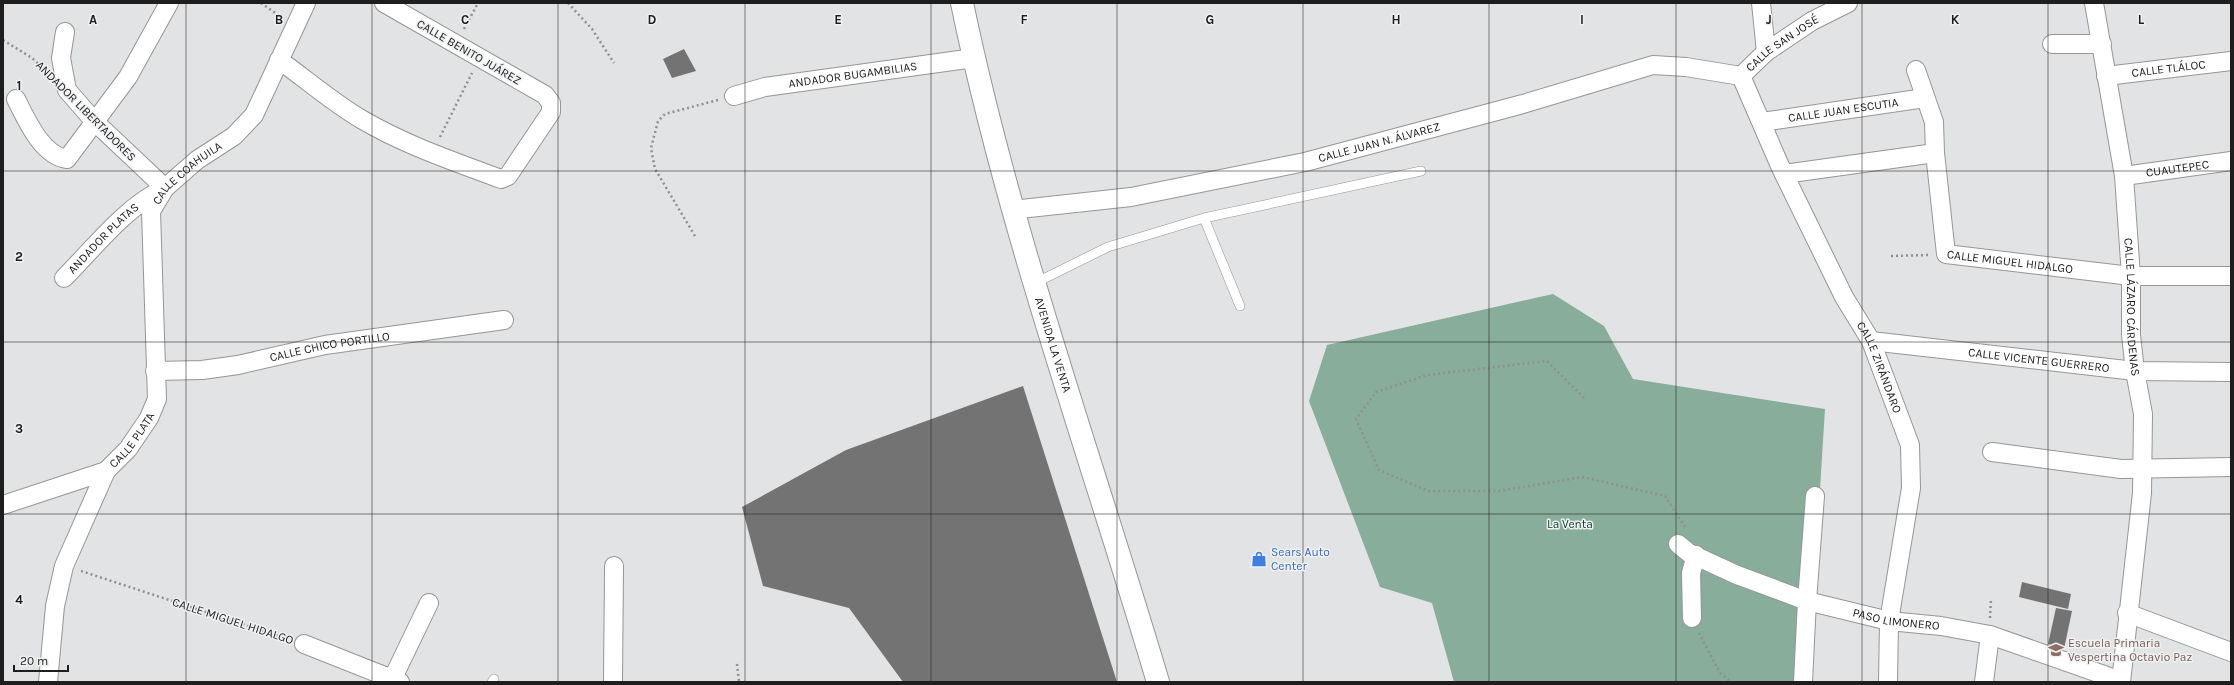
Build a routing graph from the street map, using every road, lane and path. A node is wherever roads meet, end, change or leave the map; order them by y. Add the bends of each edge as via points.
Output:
1 (169, 3) edge
2 (262, 3) edge
3 (306, 3) edge
4 (384, 3) edge
5 (478, 3) edge
6 (568, 3) edge
7 (962, 3) edge
8 (1761, 3) edge
9 (1848, 3) edge
10 (2094, 3) edge
11 (294, 26) junction
12 (65, 32) dead end
13 (3, 40) edge
14 (456, 44) junction
15 (2052, 44) dead end
16 (2102, 44) junction
17 (1766, 52) junction
18 (974, 58) junction
19 (479, 59) junction
20 (279, 60) junction
21 (2231, 61) edge
22 (614, 62) dead end
23 (1916, 70) dead end
24 (1741, 76) junction
25 (2106, 76) junction
26 (67, 90) junction
27 (734, 96) joint
28 (1925, 98) junction
29 (16, 99) dead end
30 (94, 121) junction
31 (1762, 122) junction
32 (432, 153) junction
33 (1935, 153) junction
34 (2231, 161) edge
35 (1421, 170) dead end
36 (1784, 174) junction
37 (2124, 176) junction
38 (165, 188) junction
39 (1012, 210) junction
40 (1204, 218) junction
41 (695, 236) dead end
42 (1946, 254) junction
43 (1891, 256) dead end
44 (2131, 276) junction
45 (2231, 276) edge
46 (64, 278) dead end
47 (1034, 283) junction
48 (1240, 306) dead end
49 (504, 320) dead end
50 (1871, 341) junction
51 (155, 371) junction
52 (2135, 371) junction
53 (2231, 372) edge
54 (1584, 398) dead end
55 (1992, 452) dead end
56 (2231, 467) edge
57 (2143, 468) junction
58 (106, 471) junction
59 (1815, 496) dead end
60 (3, 506) edge
61 (1678, 544) dead end
62 (1696, 555) junction
63 (64, 566) junction
64 (614, 566) dead end
65 (1807, 601) junction
66 (429, 603) dead end
67 (2127, 613) junction
68 (1692, 618) joint
69 (1889, 621) junction
70 (1990, 635) junction
71 (304, 644) joint
72 (2231, 652) edge
73 (737, 664) dead end
74 (395, 681) edge
75 (48, 682) edge
76 (613, 682) edge
77 (739, 682) edge
78 (1158, 682) edge
79 (1731, 682) edge
80 (1803, 682) edge
81 (1888, 682) edge
82 (1984, 682) edge
83 (2121, 682) edge

1 - 30 street via 128,77
2 - 11 path
3 - 11 street, CALLE COAHUILA
4 - 14 street, CALLE BENITO JUÁREZ
5 - 14 path
6 - 22 path via 592,28
7 - 18 main road, AVENIDA LA VENTA
8 - 17 street
9 - 17 street, CALLE SAN JOSÉ via 1812,22
10 - 16 street, CALLE LÁZARO CÁRDENAS
11 - 20 street, CALLE COAHUILA
12 - 26 street via 61,58
13 - 26 path, ANDADOR LIBERTADORES via 32,58
14 - 19 street, CALLE BENITO JUÁREZ
15 - 16 street
16 - 25 street, CALLE LÁZARO CÁRDENAS
17 - 24 street, CALLE SAN JOSÉ
18 - 27 street, ANDADOR BUGAMBILIAS via 765,87
18 - 39 main road, AVENIDA LA VENTA
19 - 32 path
19 - 32 street, CALLE BENITO JUÁREZ via 545,95 551,103 551,112 508,176 501,179
20 - 32 street via 359,118
20 - 38 street, CALLE COAHUILA via 254,115 234,136 197,160
21 - 25 street, CALLE TLÁLOC
23 - 28 street, CALLE MIGUEL HIDALGO
24 - 31 street, CALLE ZIRÁNDARO
24 - 39 street, CALLE JUAN N. ÁLVAREZ via 1686,67 1653,65 1524,104 1305,162 1131,197
25 - 37 street, CALLE LÁZARO CÁRDENAS
26 - 30 street, ANDADOR LIBERTADORES
27 - 41 path via 665,114 658,121 652,143 655,169
28 - 31 street, CALLE JUAN ESCUTIA
28 - 33 street, CALLE MIGUEL HIDALGO via 1934,122
29 - 30 street via 33,134 60,158 67,159 72,155
30 - 38 street, ANDADOR LIBERTADORES
31 - 36 street, CALLE ZIRÁNDARO
33 - 36 street
33 - 42 street, CALLE MIGUEL HIDALGO
34 - 37 street, CUAUTEPEC
35 - 40 lane
36 - 50 street, CALLE ZIRÁNDARO via 1844,297
37 - 44 street, CALLE LÁZARO CÁRDENAS
38 - 46 street, ANDADOR PLATAS via 150,195 134,208
38 - 51 street, CALLE COAHUILA via 151,211
39 - 47 main road, AVENIDA LA VENTA
40 - 47 lane via 1108,246
40 - 48 lane
42 - 43 path
42 - 44 street, CALLE MIGUEL HIDALGO
44 - 45 street, CALLE MIGUEL HIDALGO
44 - 52 street, CALLE LÁZARO CÁRDENAS via 2131,335
47 - 78 main road, AVENIDA LA VENTA
49 - 51 street, CALLE CHICO PORTILLO via 326,344 238,365 202,370
50 - 52 street, CALLE VICENTE GUERRERO
50 - 69 street, CALLE ZIRÁNDARO via 1910,445 1911,488
51 - 58 street, CALLE PLATA via 157,399 149,418 128,449
52 - 53 street, CALLE VICENTE GUERRERO
52 - 57 street, CALLE LÁZARO CÁRDENAS via 2144,414
54 - 62 path via 1548,361 1427,375 1376,392 1356,419 1379,470 1428,491 1499,491 1582,477 1665,496 1701,552
55 - 57 street via 2091,466
56 - 57 street
57 - 67 street, CALLE LÁZARO CÁRDENAS
58 - 60 street, CALLE PLATA
58 - 63 street
59 - 65 street
61 - 62 street, PASO LIMONERO
62 - 65 street, PASO LIMONERO via 1737,575
62 - 68 street via 1691,573
63 - 71 path, CALLE MIGUEL HIDALGO
63 - 75 street via 55,606
64 - 76 street
65 - 69 street, PASO LIMONERO
65 - 80 street
66 - 74 street
67 - 72 street
67 - 83 street, CALLE LÁZARO CÁRDENAS
68 - 79 path via 1720,673
69 - 70 street, PASO LIMONERO via 1941,626
69 - 81 street, CALLE ZIRÁNDARO
70 - 82 street
70 - 83 street, PASO LIMONERO
71 - 74 street, CALLE MIGUEL HIDALGO
73 - 77 path

